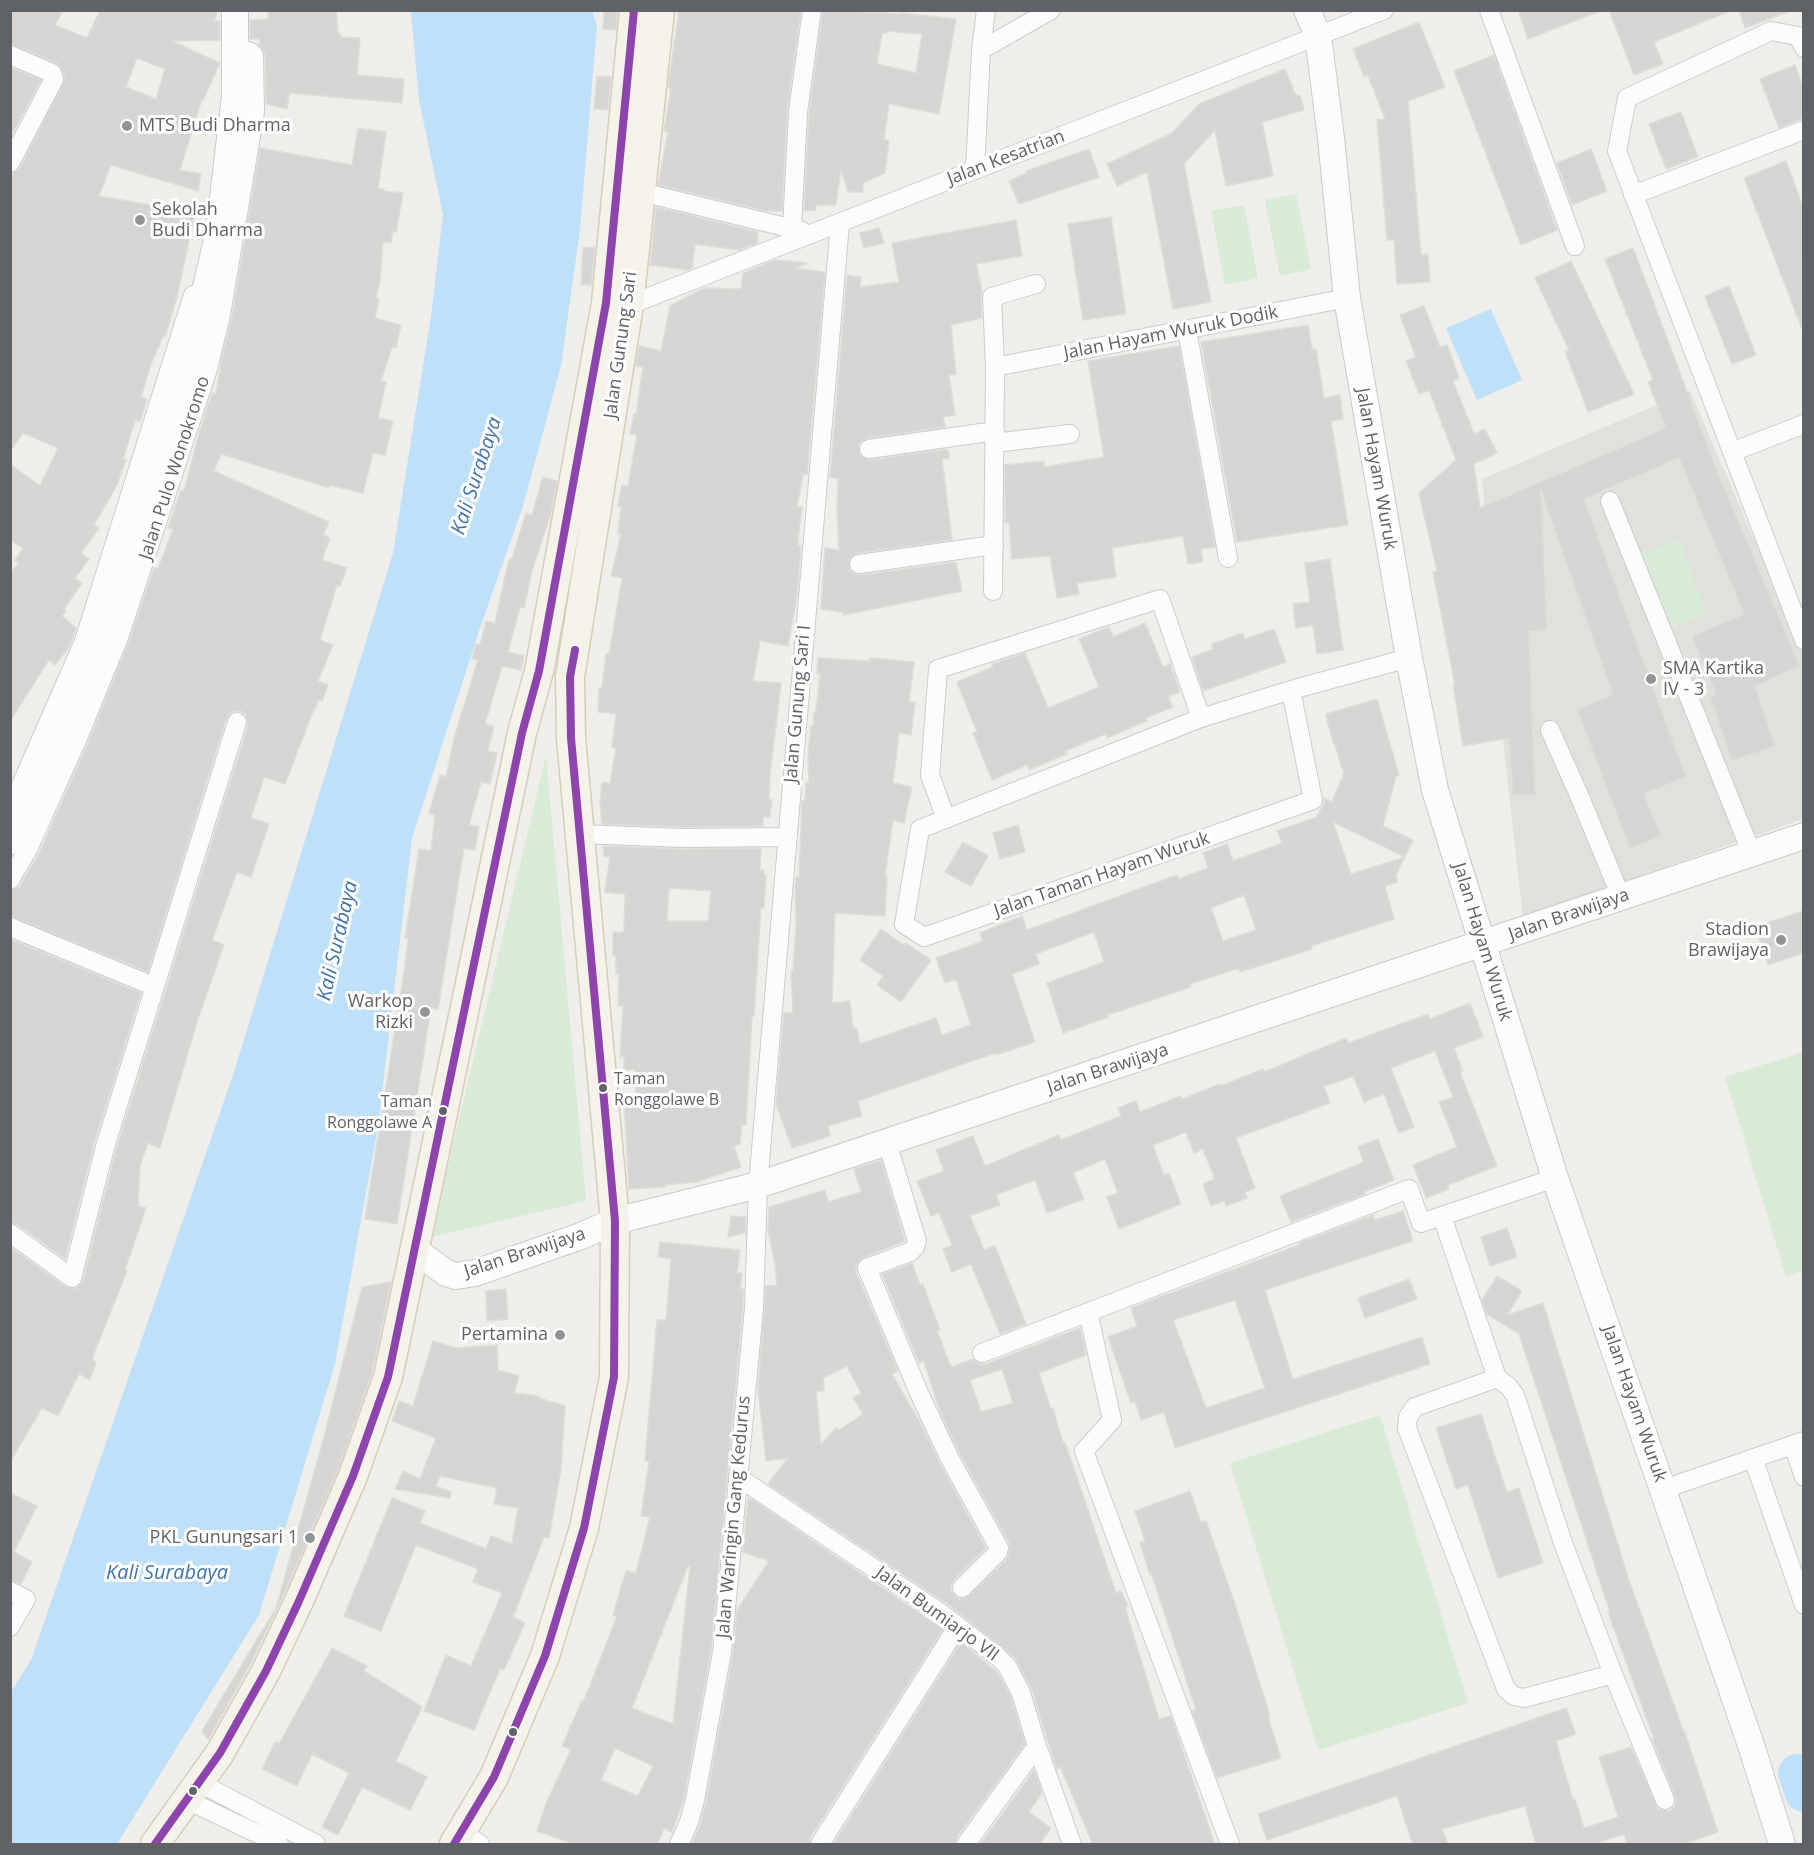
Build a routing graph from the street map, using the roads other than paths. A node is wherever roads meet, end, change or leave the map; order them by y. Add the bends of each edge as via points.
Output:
1 (234, 10) edge
2 (634, 10) edge
3 (660, 10) edge
4 (812, 10) edge
5 (986, 10) edge
6 (1052, 10) edge
7 (1307, 10) edge
8 (1384, 10) edge
9 (1489, 10) edge
10 (1318, 36) junction
11 (235, 47) junction
12 (1803, 48) edge
13 (981, 50) junction
14 (10, 55) edge
15 (1803, 130) edge
16 (10, 164) edge
17 (975, 170) junction
18 (641, 192) junction
19 (1633, 195) junction
20 (840, 223) junction
21 (792, 228) junction
22 (812, 234) junction
23 (209, 239) dead end
24 (1575, 246) dead end
25 (1036, 284) dead end
26 (1347, 298) junction
27 (629, 305) junction
28 (1187, 330) junction
29 (995, 367) junction
30 (1803, 424) edge
31 (1070, 434) dead end
32 (995, 437) junction
33 (869, 449) dead end
34 (1732, 452) junction
35 (1610, 501) dead end
36 (993, 545) junction
37 (1228, 558) dead end
38 (859, 564) dead end
39 (993, 591) dead end
40 (1803, 640) edge
41 (1409, 658) junction
42 (539, 671) junction
43 (570, 677) junction
44 (1291, 690) junction
45 (1201, 718) junction
46 (237, 722) dead end
47 (1550, 730) dead end
48 (522, 733) junction
49 (571, 738) junction
50 (10, 810) edge
51 (946, 819) junction
52 (580, 834) junction
53 (1803, 836) edge
54 (787, 837) junction
55 (10, 841) edge
56 (1752, 854) junction
57 (10, 880) edge
58 (1621, 897) junction
59 (10, 927) edge
60 (1482, 944) junction
61 (153, 986) junction
62 (886, 1142) junction
63 (1556, 1178) junction
64 (758, 1185) junction
65 (1442, 1216) junction
66 (615, 1221) junction
67 (10, 1233) edge
68 (415, 1250) junction
69 (1088, 1312) junction
70 (982, 1353) dead end
71 (1497, 1378) junction
72 (1798, 1443) edge
73 (1753, 1458) junction
74 (738, 1477) junction
75 (1803, 1478) edge
76 (1664, 1489) junction
77 (962, 1588) dead end
78 (18, 1595) edge
79 (1803, 1605) edge
80 (958, 1626) junction
81 (10, 1627) edge
82 (1613, 1674) junction
83 (1037, 1746) junction
84 (194, 1791) junction
85 (1665, 1800) dead end
86 (466, 1840) edge
87 (1781, 1844) edge
88 (155, 1845) edge
89 (279, 1845) edge
90 (316, 1845) edge
91 (679, 1845) edge
92 (820, 1845) edge
93 (966, 1845) edge
94 (1072, 1845) edge
95 (1230, 1845) edge

1 - 11 street, Jalan Pulo Wonokromo
2 - 42 main road, Jalan Gunung Sari via 606,303
3 - 18 main road, Jalan Gunung Sari
4 - 21 street via 798,112
5 - 13 street
6 - 13 street
7 - 10 street, Jalan Hayam Wuruk
8 - 10 street, Jalan Kesatrian
9 - 24 street
10 - 17 street, Jalan Kesatrian
10 - 26 street, Jalan Hayam Wuruk
11 - 55 street, Jalan Pulo Wonokromo via 235,96 219,231 181,396 128,561 67,715
11 - 57 street, Jalan Pulo Wonokromo via 254,56 255,112 221,315 207,372 119,637 34,836
12 - 19 street via 1798,36 1771,31 1627,98 1617,151
13 - 17 street
14 - 16 street via 52,74 54,79
15 - 19 street
17 - 20 street, Jalan Kesatrian
18 - 21 street
18 - 27 main road, Jalan Gunung Sari
19 - 34 street
20 - 22 street, Jalan Kesatrian
20 - 54 street, Jalan Gunung Sari I
21 - 22 street
22 - 27 street, Jalan Kesatrian
23 - 50 street, Jalan Pulo Wonokromo via 84,640
25 - 29 street via 992,297
26 - 28 street, Jalan Hayam Wuruk Dodik
26 - 41 street, Jalan Hayam Wuruk
27 - 43 main road, Jalan Gunung Sari
28 - 29 street, Jalan Hayam Wuruk Dodik
28 - 37 street
29 - 32 street
30 - 34 street
31 - 32 street
32 - 33 street
32 - 36 street
34 - 40 street
35 - 56 street
36 - 38 street
36 - 39 street
41 - 44 street, Jalan Taman Hayam Wuruk
41 - 60 street, Jalan Hayam Wuruk via 1435,790
42 - 43 main road via 544,683 555,687
42 - 48 main road, Jalan Gunung Sari
43 - 49 main road, Jalan Gunung Sari
44 - 45 street, Jalan Taman Hayam Wuruk
44 - 51 street, Jalan Taman Hayam Wuruk via 1313,801 924,937 904,924 920,829
45 - 51 street, Jalan Taman Hayam Wuruk
45 - 51 street via 1160,599 938,669 930,775
46 - 61 street
47 - 58 street
48 - 49 main road via 542,717 560,722
48 - 68 main road, Jalan Gunung Sari
49 - 52 main road, Jalan Gunung Sari
52 - 54 street
52 - 66 main road, Jalan Gunung Sari
53 - 56 street, Jalan Brawijaya
54 - 64 street, Jalan Gunung Sari I
56 - 58 street, Jalan Brawijaya
58 - 60 street, Jalan Brawijaya
59 - 61 street
60 - 62 street, Jalan Brawijaya
60 - 63 street, Jalan Hayam Wuruk
61 - 67 street via 105,1146 72,1278
62 - 64 street, Jalan Brawijaya
62 - 77 street via 917,1241 910,1252 867,1268 949,1457 999,1548
63 - 65 street
63 - 76 street, Jalan Hayam Wuruk
64 - 66 street, Jalan Brawijaya
64 - 74 street, Jalan Waringin Gang Kedurus via 753,1308
65 - 69 street via 1421,1223 1410,1189
65 - 71 street
66 - 68 street, Jalan Brawijaya via 465,1276 446,1273
66 - 86 main road, Jalan Gunung Sari via 614,1377 584,1528 545,1656
68 - 84 main road, Jalan Gunung Sari via 388,1377 353,1476 266,1671
69 - 70 street
69 - 95 street via 1112,1420 1084,1451
71 - 82 street via 1515,1395 1563,1543
71 - 82 street via 1415,1407 1407,1428 1506,1689 1524,1698
72 - 73 street
72 - 75 street
73 - 76 street
73 - 79 street
74 - 80 street, Jalan Bumiarjo VII
74 - 91 street, Jalan Waringin Gang Kedurus via 722,1652 695,1800
76 - 87 street, Jalan Hayam Wuruk
78 - 81 street
80 - 83 street, Jalan Bumiarjo VII via 1007,1666 1021,1693
80 - 92 street
82 - 85 street
83 - 93 street
83 - 94 street, Jalan Bumiarjo VII
84 - 88 main road, Jalan Gunung Sari
84 - 89 street
84 - 90 street

